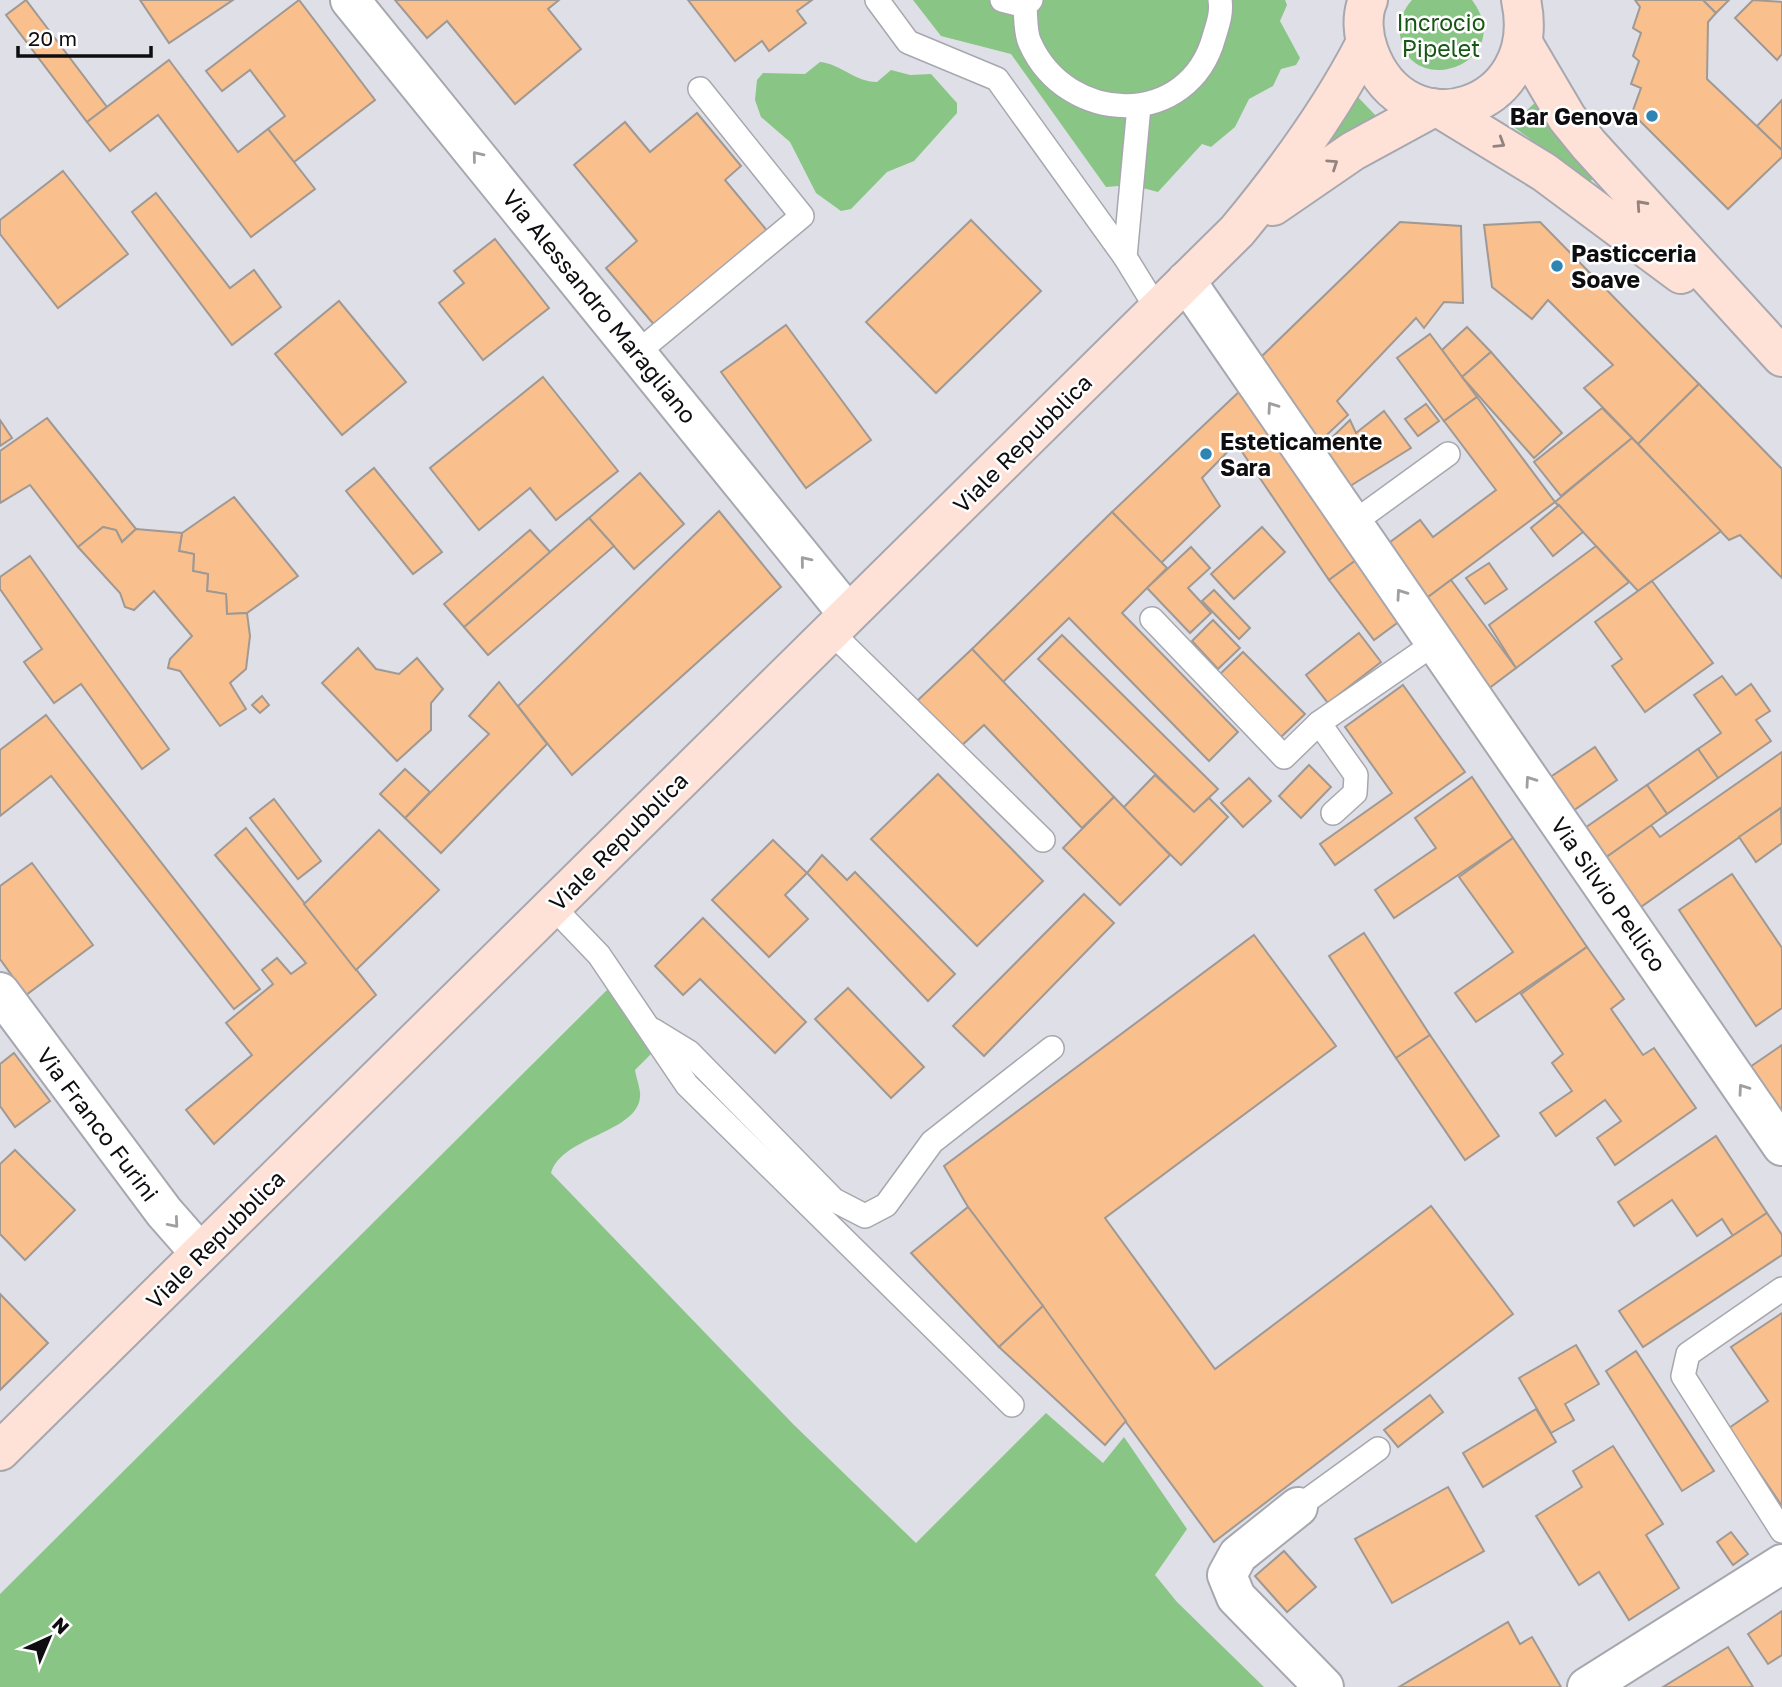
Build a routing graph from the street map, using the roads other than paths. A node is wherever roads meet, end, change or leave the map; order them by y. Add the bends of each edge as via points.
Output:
1 (350, 0) edge
2 (877, 0) edge
3 (1002, 0) edge
4 (1220, 0) edge
5 (1028, 3) edge
6 (1527, 17) edge
7 (1362, 18) edge
8 (700, 89) dead end
9 (1139, 106) junction
10 (1437, 109) junction
11 (1237, 231) junction
12 (1125, 257) junction
13 (1186, 281) junction
14 (1157, 309) junction
15 (638, 352) junction
16 (1776, 352) edge
17 (1448, 454) dead end
18 (1353, 523) junction
19 (1152, 619) dead end
20 (839, 623) junction
21 (1435, 643) junction
22 (1319, 723) junction
23 (1333, 813) dead end
24 (1042, 840) dead end
25 (552, 906) junction
26 (0, 992) edge
27 (647, 1026) junction
28 (1052, 1048) dead end
29 (1782, 1146) edge
30 (200, 1253) junction
31 (1782, 1289) edge
32 (1012, 1405) dead end
33 (1378, 1449) dead end
34 (0, 1451) edge
35 (1298, 1507) joint
36 (1782, 1531) edge
37 (1782, 1564) edge
38 (1605, 1682) edge
39 (1324, 1687) edge

15 -> 1 street, Via Alessandro Maragliano
2 - 12 lane via 908,42 997,79
3 - 5 lane
4 - 9 lane via 1209,57 1187,83
5 - 9 lane via 1028,41 1046,71 1072,93 1104,106
6 - 10 main road, Viale Repubblica via 1513,71 1494,92 1469,105
16 -> 6 main road via 1567,118
7 - 10 main road via 1376,71 1391,89 1410,101
7 - 11 main road, Viale Repubblica via 1315,130
8 - 15 lane via 802,216
9 - 12 lane
11 -> 10 main road, Viale Repubblica via 1344,156
10 -> 16 main road via 1544,172
11 - 13 main road, Viale Repubblica
12 - 14 lane
13 - 14 main road, Viale Repubblica
18 -> 13 street, Via Silvio Pellico
14 - 20 main road, Viale Repubblica
20 -> 15 street, Via Alessandro Maragliano
17 - 18 lane
21 -> 18 street, Via Silvio Pellico
19 - 22 lane via 1279,762
20 - 24 lane
20 - 25 main road, Viale Repubblica
21 - 22 lane
29 -> 21 street, Via Silvio Pellico
22 - 23 lane via 1356,775 1354,793
25 - 27 lane via 599,955
25 - 30 main road, Viale Repubblica
26 -> 30 street, Via Franco Furini via 164,1212
27 - 28 lane via 690,1052 834,1200 865,1216 886,1205 932,1142
27 - 32 lane via 687,1085
30 - 34 main road, Viale Repubblica
31 - 36 lane via 1688,1354 1684,1376
33 - 35 lane
35 - 39 street via 1238,1555 1227,1575 1236,1597
37 - 38 street

